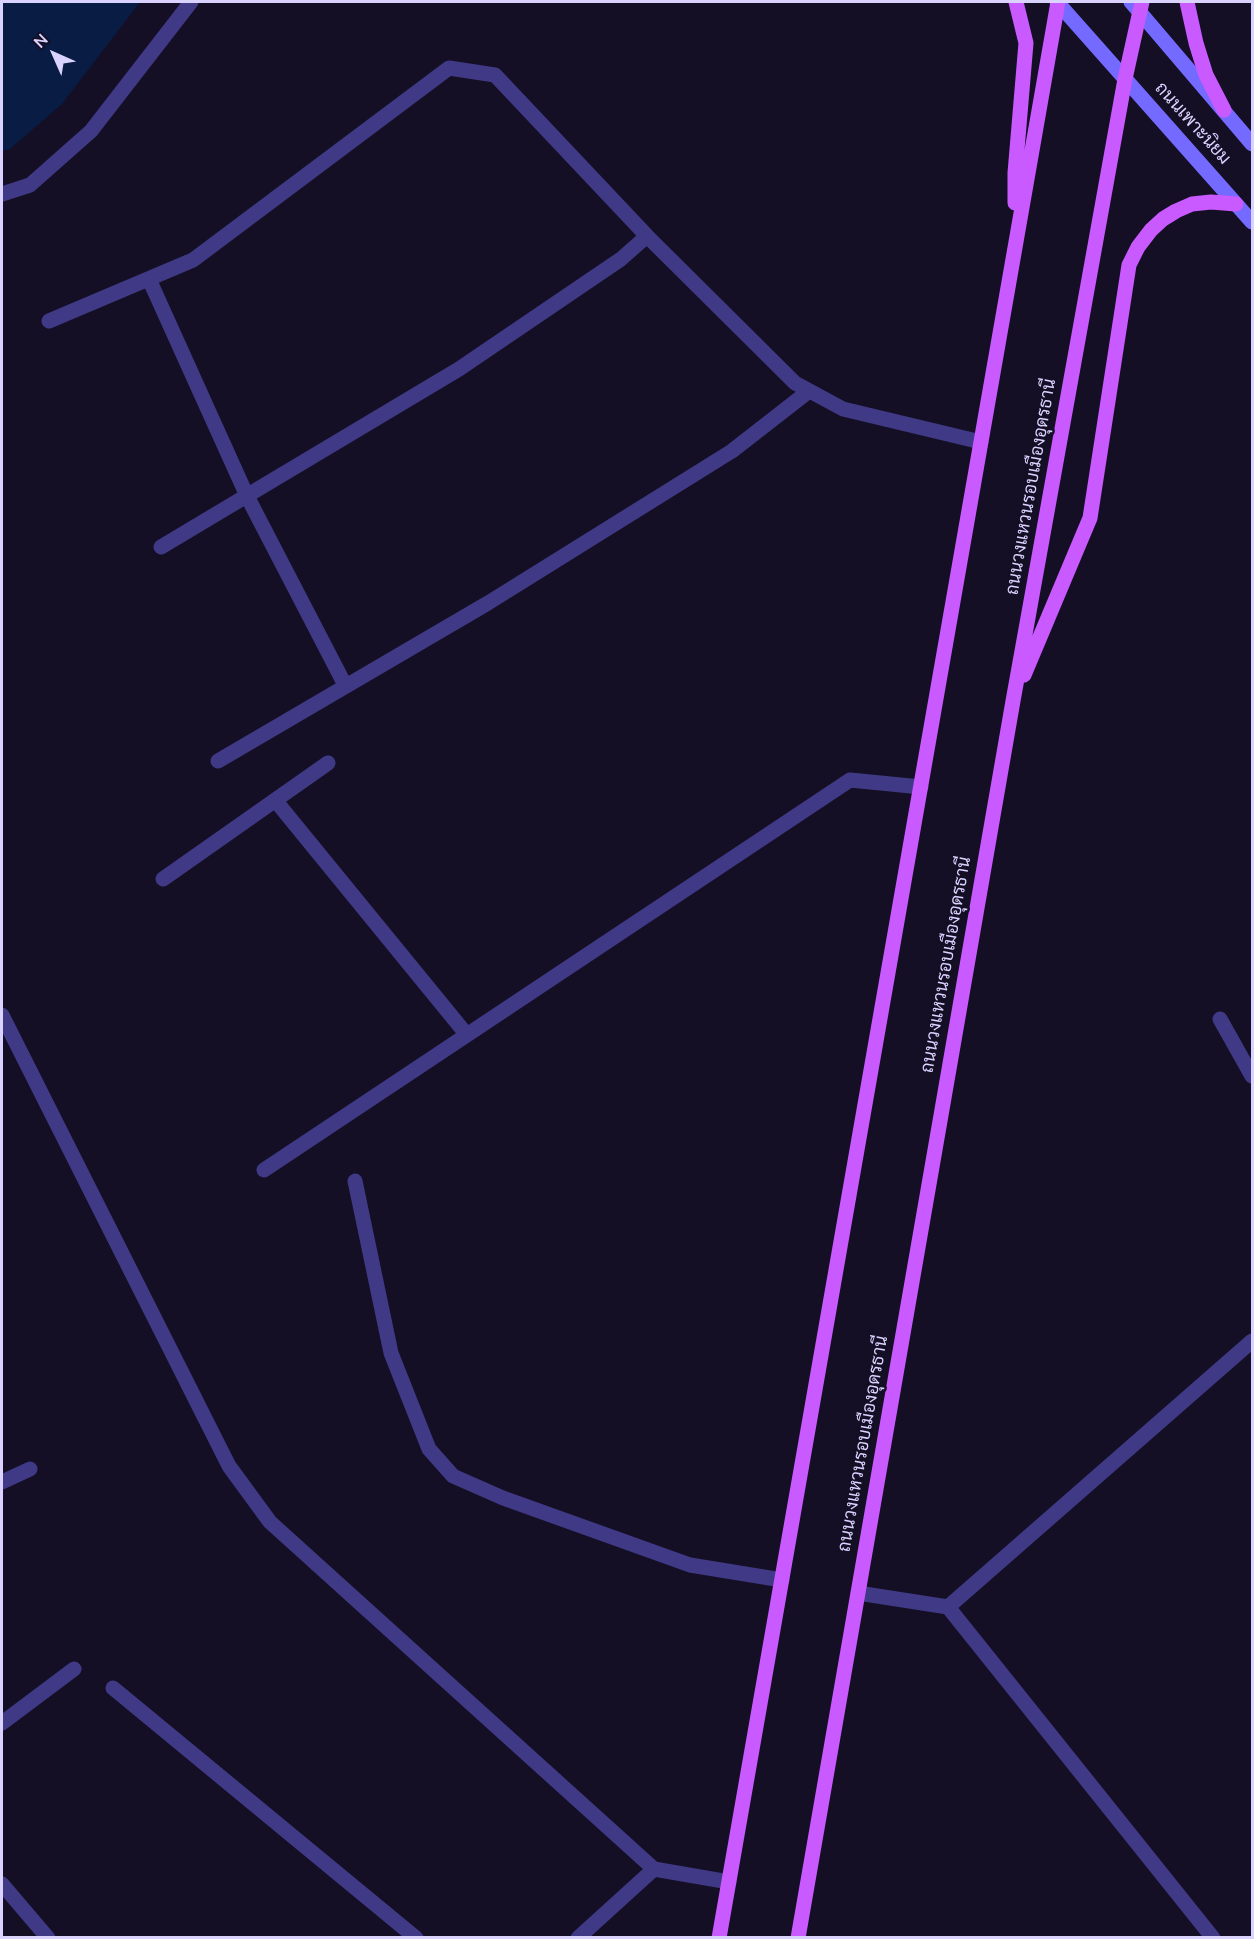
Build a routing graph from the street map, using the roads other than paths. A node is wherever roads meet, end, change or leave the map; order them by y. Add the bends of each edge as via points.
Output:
1 (191, 2) edge
2 (1017, 2) edge
3 (1057, 2) edge
4 (1187, 2) edge
5 (1138, 5) edge
6 (1125, 79) junction
7 (1224, 110) junction
8 (1252, 144) edge
9 (2, 194) edge
10 (1236, 204) junction
11 (1252, 222) edge
12 (647, 236) junction
13 (1016, 236) junction
14 (149, 279) junction
15 (49, 321) dead end
16 (809, 391) junction
17 (981, 442) junction
18 (247, 496) junction
19 (161, 548) dead end
20 (345, 685) junction
21 (1013, 701) junction
22 (218, 761) dead end
23 (328, 763) dead end
24 (921, 787) junction
25 (275, 800) junction
26 (163, 879) dead end
27 (2, 1015) edge
28 (1220, 1019) dead end
29 (467, 1035) junction
30 (1252, 1076) edge
31 (264, 1170) dead end
32 (355, 1181) dead end
33 (1252, 1341) edge
34 (30, 1468) dead end
35 (2, 1482) edge
36 (782, 1580) junction
37 (858, 1593) junction
38 (948, 1607) junction
39 (74, 1669) dead end
40 (113, 1688) dead end
41 (2, 1723) edge
42 (654, 1869) junction
43 (729, 1882) junction
44 (2, 1884) edge
45 (48, 1938) edge
46 (416, 1938) edge
47 (578, 1938) edge
48 (719, 1938) edge
49 (798, 1938) edge
50 (1214, 1938) edge

1 - 9 street via 91,131 30,185
2 - 13 main road via 1026,43 1015,173
3 - 6 main road, ถนนเพาะนิยม
3 - 13 main road
4 - 7 main road via 1206,75
5 - 6 main road, ถนนวงแหวนรอบเมืองอุดรธานี
5 - 7 main road, ถนนเพาะนิยม
6 - 10 main road, ถนนเพาะนิยม
6 - 21 main road, ถนนวงแหวนรอบเมืองอุดรธานี
7 - 8 main road, ถนนเพาะนิยม
10 - 11 main road, ถนนเพาะนิยม
10 - 21 main road via 1191,204 1176,211 1151,230 1129,265 1090,518
12 - 14 street via 495,75 449,68 193,260
12 - 16 street via 795,383
12 - 18 street via 621,259 459,369
13 - 17 main road
14 - 15 street
14 - 18 street
16 - 17 street via 843,409
16 - 20 street via 732,452 488,603
17 - 24 main road
18 - 19 street
18 - 20 street
20 - 22 street
21 - 37 main road, ถนนวงแหวนรอบเมืองอุดรธานี
23 - 25 street
24 - 29 street via 850,780
24 - 36 main road
25 - 26 street
25 - 29 street
27 - 42 street via 229,1466 270,1522
28 - 30 street
29 - 31 street
32 - 36 street via 391,1353 429,1449 453,1476 690,1566
33 - 38 street
34 - 35 street
36 - 43 main road
37 - 38 street
37 - 49 main road, ถนนวงแหวนรอบเมืองอุดรธานี
38 - 50 street
39 - 41 street
40 - 46 street
42 - 43 street
42 - 47 street
43 - 48 main road
44 - 45 street

